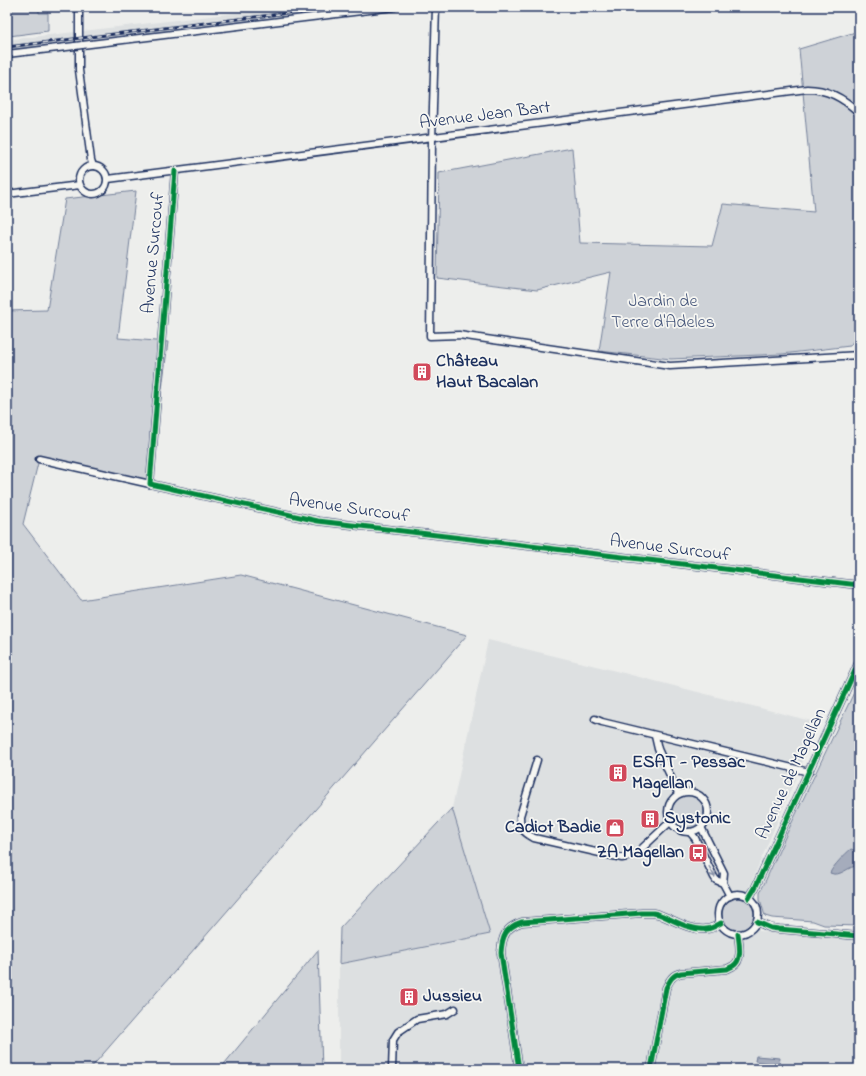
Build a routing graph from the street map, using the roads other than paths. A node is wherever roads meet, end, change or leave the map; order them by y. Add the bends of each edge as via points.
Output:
1 (79, 7) edge
2 (394, 7) edge
3 (436, 7) edge
4 (7, 54) edge
5 (859, 113) edge
6 (432, 137) junction
7 (93, 166) junction
8 (175, 171) junction
9 (108, 179) junction
10 (80, 185) junction
11 (7, 194) edge
12 (859, 354) edge
13 (39, 459) dead end
14 (150, 484) junction
15 (859, 585) edge
16 (859, 662) edge
17 (595, 719) dead end
18 (655, 736) junction
19 (536, 760) dead end
20 (809, 772) junction
21 (678, 793) junction
22 (670, 822) junction
23 (701, 827) junction
24 (690, 832) junction
25 (723, 884) junction
26 (730, 896) junction
27 (749, 898) junction
28 (756, 922) junction
29 (721, 923) junction
30 (738, 934) junction
31 (859, 936) edge
32 (455, 1009) dead end
33 (392, 1069) edge
34 (519, 1069) edge
35 (650, 1069) edge

1 - 7 street via 79,70
2 - 4 street
3 - 6 street
5 - 6 street, Avenue Jean Bart via 838,96 821,90 807,89
6 - 8 street, Avenue Jean Bart
6 - 12 street via 430,336 459,335 670,366
7 - 9 street via 101,168
7 - 10 street via 82,172
8 - 9 street, Avenue Jean Bart
8 - 14 street, Avenue Surcouf
9 - 10 street via 103,192 94,195 85,192
10 - 11 street
13 - 14 street
14 - 15 street, Avenue Surcouf via 318,521
16 - 20 street, Avenue de Magellan
17 - 18 street
18 - 20 street
18 - 21 street via 658,749
19 - 22 street via 520,816 522,829 534,838 627,858 638,852
20 - 27 street, Avenue de Magellan
21 - 22 street via 669,802 667,813
21 - 23 street via 689,791 699,795 706,802 708,812
22 - 24 street via 677,829
23 - 24 street
23 - 25 street via 724,873
24 -> 25 street via 714,877
25 - 26 street
26 - 27 street via 740,894
26 - 29 street via 719,910
27 - 28 street via 756,904
28 - 30 street via 745,933
28 - 31 street via 771,928
29 - 30 street via 725,928
29 - 34 street via 712,928 700,929 658,914 642,913 515,924 503,938 501,953
30 - 35 street via 739,954 734,966 727,969 680,973 669,981
32 - 33 street via 447,1014 417,1019 398,1032 393,1040

